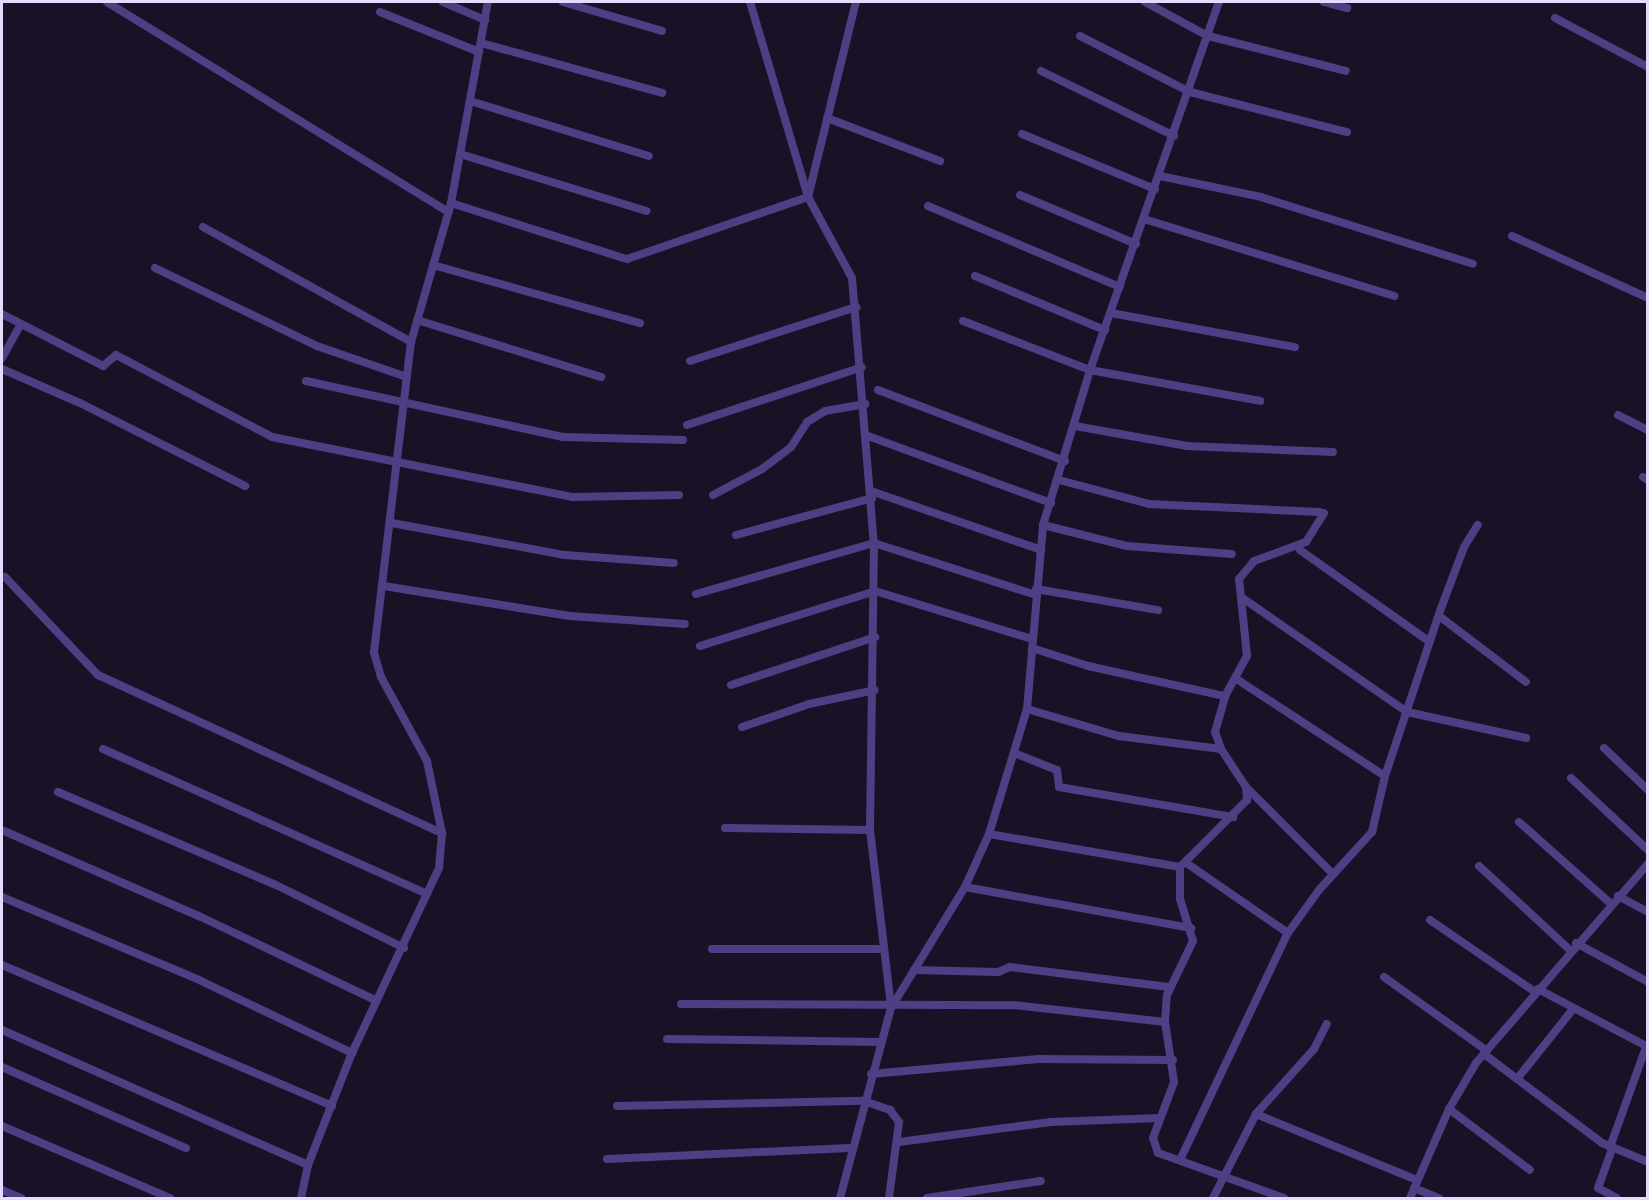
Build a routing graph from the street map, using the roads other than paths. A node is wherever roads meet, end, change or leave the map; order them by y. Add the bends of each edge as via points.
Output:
1 (107, 2) edge
2 (443, 2) edge
3 (488, 2) edge
4 (563, 2) edge
5 (750, 2) edge
6 (856, 2) edge
7 (1145, 2) edge
8 (1217, 2) edge
9 (1324, 2) edge
10 (1347, 8) dead end
11 (380, 12) dead end
12 (1555, 18) dead end
13 (485, 20) junction
14 (662, 31) dead end
15 (1080, 36) dead end
16 (1208, 36) junction
17 (480, 48) junction
18 (1647, 67) edge
19 (1041, 71) dead end
20 (1346, 71) dead end
21 (1190, 92) junction
22 (662, 93) dead end
23 (470, 101) junction
24 (827, 118) junction
25 (1347, 132) dead end
26 (1022, 134) dead end
27 (1174, 136) junction
28 (460, 154) junction
29 (649, 156) dead end
30 (940, 161) dead end
31 (1160, 176) junction
32 (1155, 189) junction
33 (1020, 195) dead end
34 (808, 197) junction
35 (928, 206) dead end
36 (450, 208) junction
37 (647, 211) dead end
38 (1144, 219) junction
39 (203, 227) dead end
40 (1512, 236) dead end
41 (1136, 244) junction
42 (1473, 264) dead end
43 (433, 265) junction
44 (155, 268) dead end
45 (975, 276) dead end
46 (1120, 286) junction
47 (1394, 296) dead end
48 (1647, 298) edge
49 (855, 307) junction
50 (1111, 313) junction
51 (2, 314) edge
52 (417, 320) junction
53 (963, 321) dead end
54 (640, 323) dead end
55 (20, 326) junction
56 (1105, 330) junction
57 (411, 342) junction
58 (1295, 347) dead end
59 (2, 358) edge
60 (690, 361) dead end
61 (862, 367) junction
62 (2, 369) edge
63 (1090, 370) junction
64 (407, 377) junction
65 (601, 377) dead end
66 (306, 381) dead end
67 (878, 390) dead end
68 (1260, 401) dead end
69 (406, 403) junction
70 (865, 404) junction
71 (1618, 415) dead end
72 (687, 426) dead end
73 (1075, 426) junction
74 (1647, 430) edge
75 (868, 436) junction
76 (683, 441) dead end
77 (1333, 452) dead end
78 (400, 460) junction
79 (1065, 460) junction
80 (1059, 480) junction
81 (245, 486) dead end
82 (680, 495) dead end
83 (713, 495) dead end
84 (871, 495) junction
85 (1051, 503) junction
86 (392, 523) junction
87 (1043, 525) junction
88 (1478, 525) dead end
89 (736, 535) dead end
90 (874, 543) junction
91 (1041, 550) junction
92 (1300, 550) dead end
93 (1232, 554) dead end
94 (674, 563) dead end
95 (5, 577) dead end
96 (384, 586) junction
97 (875, 591) junction
98 (1036, 592) junction
99 (696, 594) dead end
100 (1241, 597) junction
101 (1158, 610) dead end
102 (1439, 616) junction
103 (686, 624) dead end
104 (875, 638) junction
105 (1430, 642) junction
106 (1032, 644) junction
107 (700, 646) dead end
108 (1235, 678) junction
109 (1526, 681) dead end
110 (731, 685) dead end
111 (875, 690) junction
112 (1225, 696) junction
113 (1027, 709) junction
114 (1407, 712) junction
115 (742, 727) dead end
116 (1526, 738) dead end
117 (1604, 748) dead end
118 (103, 749) dead end
119 (1221, 749) junction
120 (1014, 753) junction
121 (1385, 776) junction
122 (1571, 778) dead end
123 (1246, 787) junction
124 (1647, 790) edge
125 (58, 792) dead end
126 (1233, 817) junction
127 (1519, 822) dead end
128 (724, 828) dead end
129 (870, 830) junction
130 (4, 831) dead end
131 (442, 833) junction
132 (989, 834) junction
133 (1647, 850) edge
134 (1647, 864) edge
135 (1183, 865) junction
136 (1479, 866) dead end
137 (1333, 874) junction
138 (965, 887) junction
139 (427, 894) junction
140 (1618, 896) junction
141 (2, 897) edge
142 (1611, 904) junction
143 (1647, 912) edge
144 (1430, 920) dead end
145 (1191, 928) junction
146 (1288, 933) junction
147 (1573, 946) junction
148 (404, 948) junction
149 (712, 949) dead end
150 (884, 949) junction
151 (2, 965) edge
152 (914, 970) junction
153 (1384, 977) dead end
154 (1647, 982) edge
155 (1169, 987) junction
156 (1536, 991) junction
157 (376, 1001) junction
158 (681, 1004) dead end
159 (891, 1008) junction
160 (1573, 1009) junction
161 (1165, 1022) junction
162 (1326, 1024) dead end
163 (2, 1030) edge
164 (667, 1039) dead end
165 (881, 1042) junction
166 (1646, 1047) edge
167 (1485, 1052) junction
168 (352, 1053) junction
169 (1173, 1059) junction
170 (2, 1067) edge
171 (871, 1074) junction
172 (1517, 1079) junction
173 (864, 1101) junction
174 (332, 1106) junction
175 (616, 1106) dead end
176 (1449, 1109) junction
177 (1256, 1114) junction
178 (1160, 1118) junction
179 (2, 1126) edge
180 (899, 1142) junction
181 (186, 1148) dead end
182 (850, 1148) junction
183 (1611, 1148) junction
184 (607, 1159) dead end
185 (1180, 1160) junction
186 (1647, 1162) edge
187 (308, 1165) junction
188 (1530, 1170) dead end
189 (1225, 1177) junction
190 (1041, 1181) dead end
191 (1416, 1184) junction
192 (2, 1190) edge
193 (21, 1198) edge
194 (170, 1198) edge
195 (301, 1198) edge
196 (840, 1198) edge
197 (889, 1198) edge
198 (927, 1198) edge
199 (1213, 1198) edge
200 (1284, 1198) edge
201 (1410, 1198) edge
202 (1439, 1198) edge
203 (1617, 1198) edge

1 - 36 street
2 - 13 street
3 - 13 street
4 - 14 street
5 - 34 street
6 - 24 street
7 - 16 street
8 - 16 street
9 - 10 street
11 - 17 street
12 - 18 street
13 - 17 street
15 - 21 street
16 - 20 street
16 - 21 street
17 - 22 street
17 - 23 street
19 - 27 street
21 - 25 street
21 - 27 street
23 - 28 street
23 - 29 street
24 - 30 street
24 - 34 street
26 - 32 street
27 - 31 street
28 - 36 street
28 - 37 street
31 - 32 street
31 - 42 street via 1262,197
32 - 38 street
33 - 41 street
34 - 36 street via 627,259
34 - 49 street via 852,278
35 - 46 street
36 - 43 street
38 - 41 street
38 - 47 street
39 - 57 street
40 - 48 street
41 - 46 street
43 - 52 street
43 - 54 street
44 - 64 street via 317,346
45 - 56 street
46 - 50 street
49 - 60 street
49 - 61 street
50 - 56 street
50 - 58 street
51 - 55 street
52 - 57 street
52 - 65 street
53 - 63 street
55 - 59 street
55 - 78 street via 103,366 116,355 272,437
56 - 63 street
57 - 64 street
61 - 70 street
61 - 72 street
62 - 81 street via 80,403
63 - 68 street
63 - 73 street
64 - 69 street
66 - 69 street
67 - 79 street
69 - 76 street via 563,436
69 - 78 street
70 - 75 street
70 - 83 street via 825,411 807,422 791,447 762,469
71 - 74 street
73 - 77 street via 1187,446
73 - 79 street
75 - 84 street
75 - 85 street
78 - 82 street via 573,497
78 - 86 street
79 - 80 street
80 - 85 street
80 - 100 street via 1149,504 1322,513 1306,542 1244,569
84 - 89 street
84 - 90 street
84 - 91 street
85 - 87 street
86 - 94 street via 565,555
86 - 96 street
87 - 91 street
87 - 93 street via 1127,546
88 - 102 street via 1464,547
90 - 97 street
90 - 98 street
90 - 99 street
91 - 98 street
92 - 105 street
95 - 131 street via 98,675
96 - 103 street via 570,616
96 - 131 street via 375,662 427,761
97 - 104 street
97 - 106 street
97 - 107 street
98 - 101 street
98 - 106 street
100 - 108 street via 1246,656
100 - 114 street
102 - 105 street
102 - 109 street
104 - 110 street
104 - 111 street
105 - 114 street
106 - 112 street via 1088,666
106 - 113 street
108 - 112 street
108 - 121 street
111 - 115 street via 809,704
111 - 129 street
112 - 119 street via 1215,732
113 - 119 street via 1119,736
113 - 120 street
114 - 116 street
114 - 121 street
117 - 124 street
118 - 139 street
119 - 123 street
120 - 126 street via 1057,770 1059,787
120 - 132 street
121 - 137 street via 1372,832
122 - 133 street
123 - 126 street via 1247,800
123 - 137 street
125 - 148 street via 274,884
126 - 135 street
127 - 142 street
128 - 129 street
129 - 150 street
130 - 157 street via 199,916
131 - 139 street via 438,868
132 - 135 street
132 - 138 street
134 - 140 street
135 - 145 street via 1180,899
135 - 146 street
136 - 147 street
137 - 146 street
138 - 145 street
138 - 152 street
139 - 148 street
140 - 142 street
140 - 143 street
141 - 168 street via 199,980
142 - 147 street
144 - 156 street
145 - 155 street via 1192,949
146 - 185 street
147 - 154 street
147 - 156 street
148 - 157 street
149 - 150 street
150 - 159 street
151 - 174 street
152 - 155 street via 998,972 1010,967
152 - 159 street
153 - 167 street
155 - 161 street
156 - 160 street
156 - 167 street
157 - 168 street
158 - 159 street
159 - 161 street via 1014,1005
159 - 165 street
160 - 166 street
160 - 172 street
161 - 169 street
162 - 177 street via 1314,1049
163 - 187 street
164 - 165 street
165 - 171 street
166 - 183 street
167 - 172 street
167 - 176 street
168 - 174 street
169 - 171 street via 1038,1059
169 - 178 street via 1174,1082
170 - 181 street
171 - 173 street
172 - 183 street
173 - 175 street
173 - 180 street via 897,1115
173 - 182 street
174 - 187 street
176 - 188 street
176 - 191 street
177 - 189 street
177 - 191 street
178 - 180 street via 1051,1122
178 - 185 street via 1154,1149
179 - 194 street
180 - 197 street
182 - 184 street
182 - 196 street
183 - 186 street
183 - 203 street via 1598,1188
185 - 189 street
187 - 195 street
189 - 199 street
189 - 200 street
190 - 198 street
191 - 201 street
191 - 202 street
192 - 193 street

